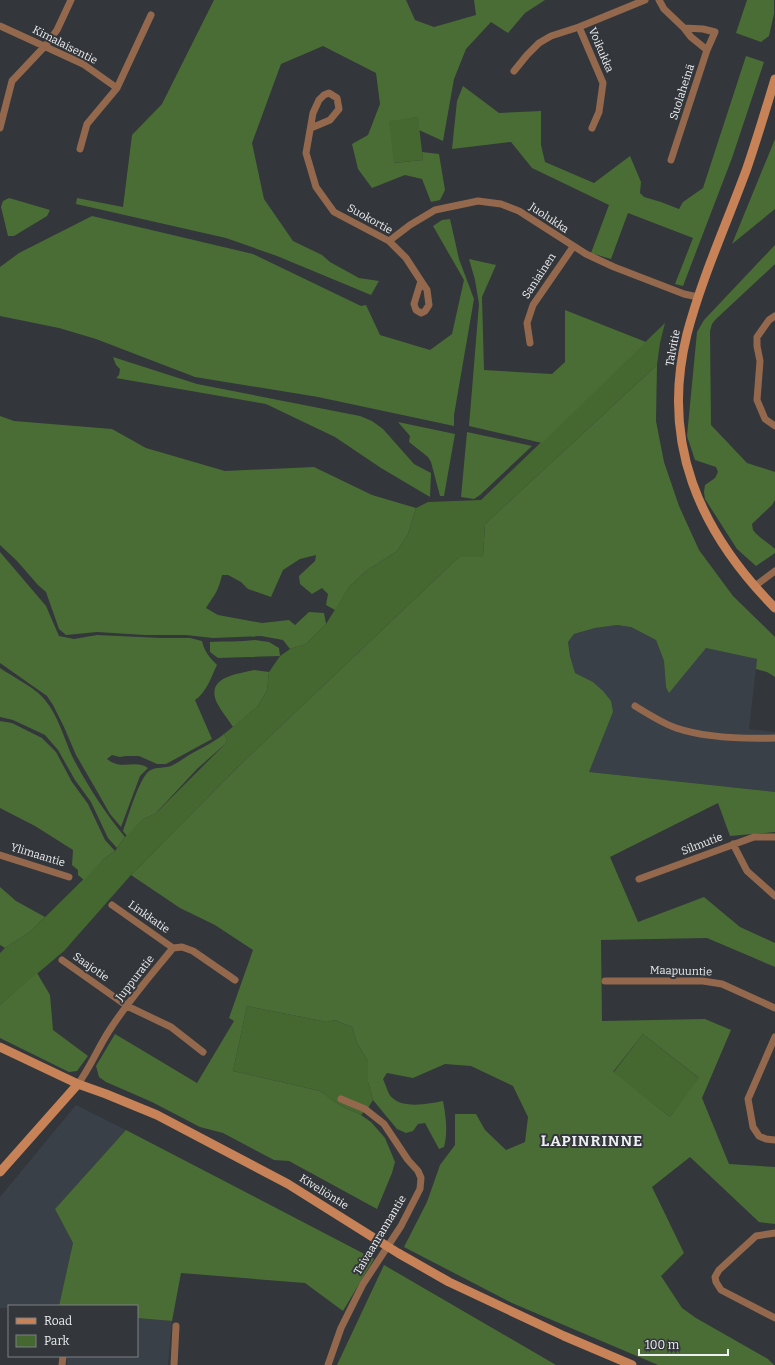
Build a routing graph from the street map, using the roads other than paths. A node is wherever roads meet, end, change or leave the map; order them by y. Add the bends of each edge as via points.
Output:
1 (71, 0) edge
2 (645, 0) edge
3 (659, 0) edge
4 (151, 15) dead end
5 (0, 26) edge
6 (579, 27) junction
7 (684, 28) junction
8 (45, 46) junction
9 (707, 50) junction
10 (514, 71) dead end
11 (775, 79) edge
12 (116, 88) junction
13 (0, 128) edge
14 (311, 128) junction
15 (592, 128) dead end
16 (80, 149) dead end
17 (671, 160) dead end
18 (389, 241) junction
19 (573, 247) junction
20 (421, 281) dead end
21 (698, 297) junction
22 (775, 316) edge
23 (530, 343) dead end
24 (775, 426) edge
25 (775, 571) edge
26 (755, 586) junction
27 (775, 608) edge
28 (635, 706) dead end
29 (775, 738) edge
30 (775, 837) edge
31 (733, 844) junction
32 (0, 855) edge
33 (69, 876) dead end
34 (639, 879) dead end
35 (775, 896) edge
36 (112, 905) dead end
37 (173, 948) junction
38 (62, 960) dead end
39 (235, 980) dead end
40 (606, 981) dead end
41 (127, 1006) junction
42 (775, 1008) edge
43 (775, 1037) edge
44 (0, 1047) edge
45 (203, 1052) dead end
46 (78, 1084) junction
47 (341, 1099) dead end
48 (775, 1140) edge
49 (0, 1172) edge
50 (775, 1233) edge
51 (388, 1246) junction
52 (775, 1318) edge
53 (176, 1326) dead end
54 (174, 1365) edge
55 (328, 1365) edge
56 (632, 1365) edge

1 - 8 street via 57,30
2 - 6 street
3 - 7 street via 664,9
4 - 12 street
5 - 8 street, Kimalaisentie
6 - 10 street via 551,36 539,43
6 - 15 street, Voikukka via 603,83 599,112
7 - 9 street
7 - 9 street, Suolaheinä via 715,32
8 - 12 street, Kimalaisentie via 83,64
8 - 13 street via 12,81
9 - 17 street, Suolaheinä
11 - 21 street, Talvitie via 746,169
12 - 16 street via 87,124
14 - 14 street, Suokortie via 313,113 319,100 329,94 337,98 339,109 330,120
14 - 18 street, Suokortie via 306,153 316,188 334,212
18 - 19 street, Juolukka via 435,210 478,201 501,204 519,211
18 - 20 street, Suokortie via 406,258
19 - 21 street, Juolukka via 614,267
19 - 23 street, Saniainen via 532,304 527,323
21 - 26 street, Talvitie via 687,333 680,373 678,409 683,450 691,480 714,532
22 - 24 street via 757,337 760,361 757,400 765,419
25 - 26 street
26 - 27 street, Talvitie
28 - 29 street via 676,728 709,735 751,739
30 - 31 street, Silmutie via 754,837
31 - 34 street, Silmutie
31 - 35 street via 747,871
32 - 33 street, Ylimaantie
36 - 37 street, Linkkatie
37 - 39 street via 182,947 193,951
37 - 41 street, Juppuratie
38 - 41 street, Saajotie
40 - 42 street, Maapuuntie via 703,980 722,984
41 - 45 street, Saajotie via 171,1027
41 - 46 street, Juppuratie
43 - 48 street via 748,1098 753,1127 760,1136
44 - 46 street, Kiveliöntie
46 - 49 street
46 - 51 street, Kiveliöntie via 157,1115 288,1184
47 - 51 street, Taivaanrannantie via 365,1109 384,1124 421,1178 420,1189
50 - 52 street via 756,1236 719,1270 715,1277 721,1290
51 - 55 street, Taivaanrannantie via 363,1284 341,1328
51 - 56 street, Kiveliöntie via 456,1286
53 - 54 street

